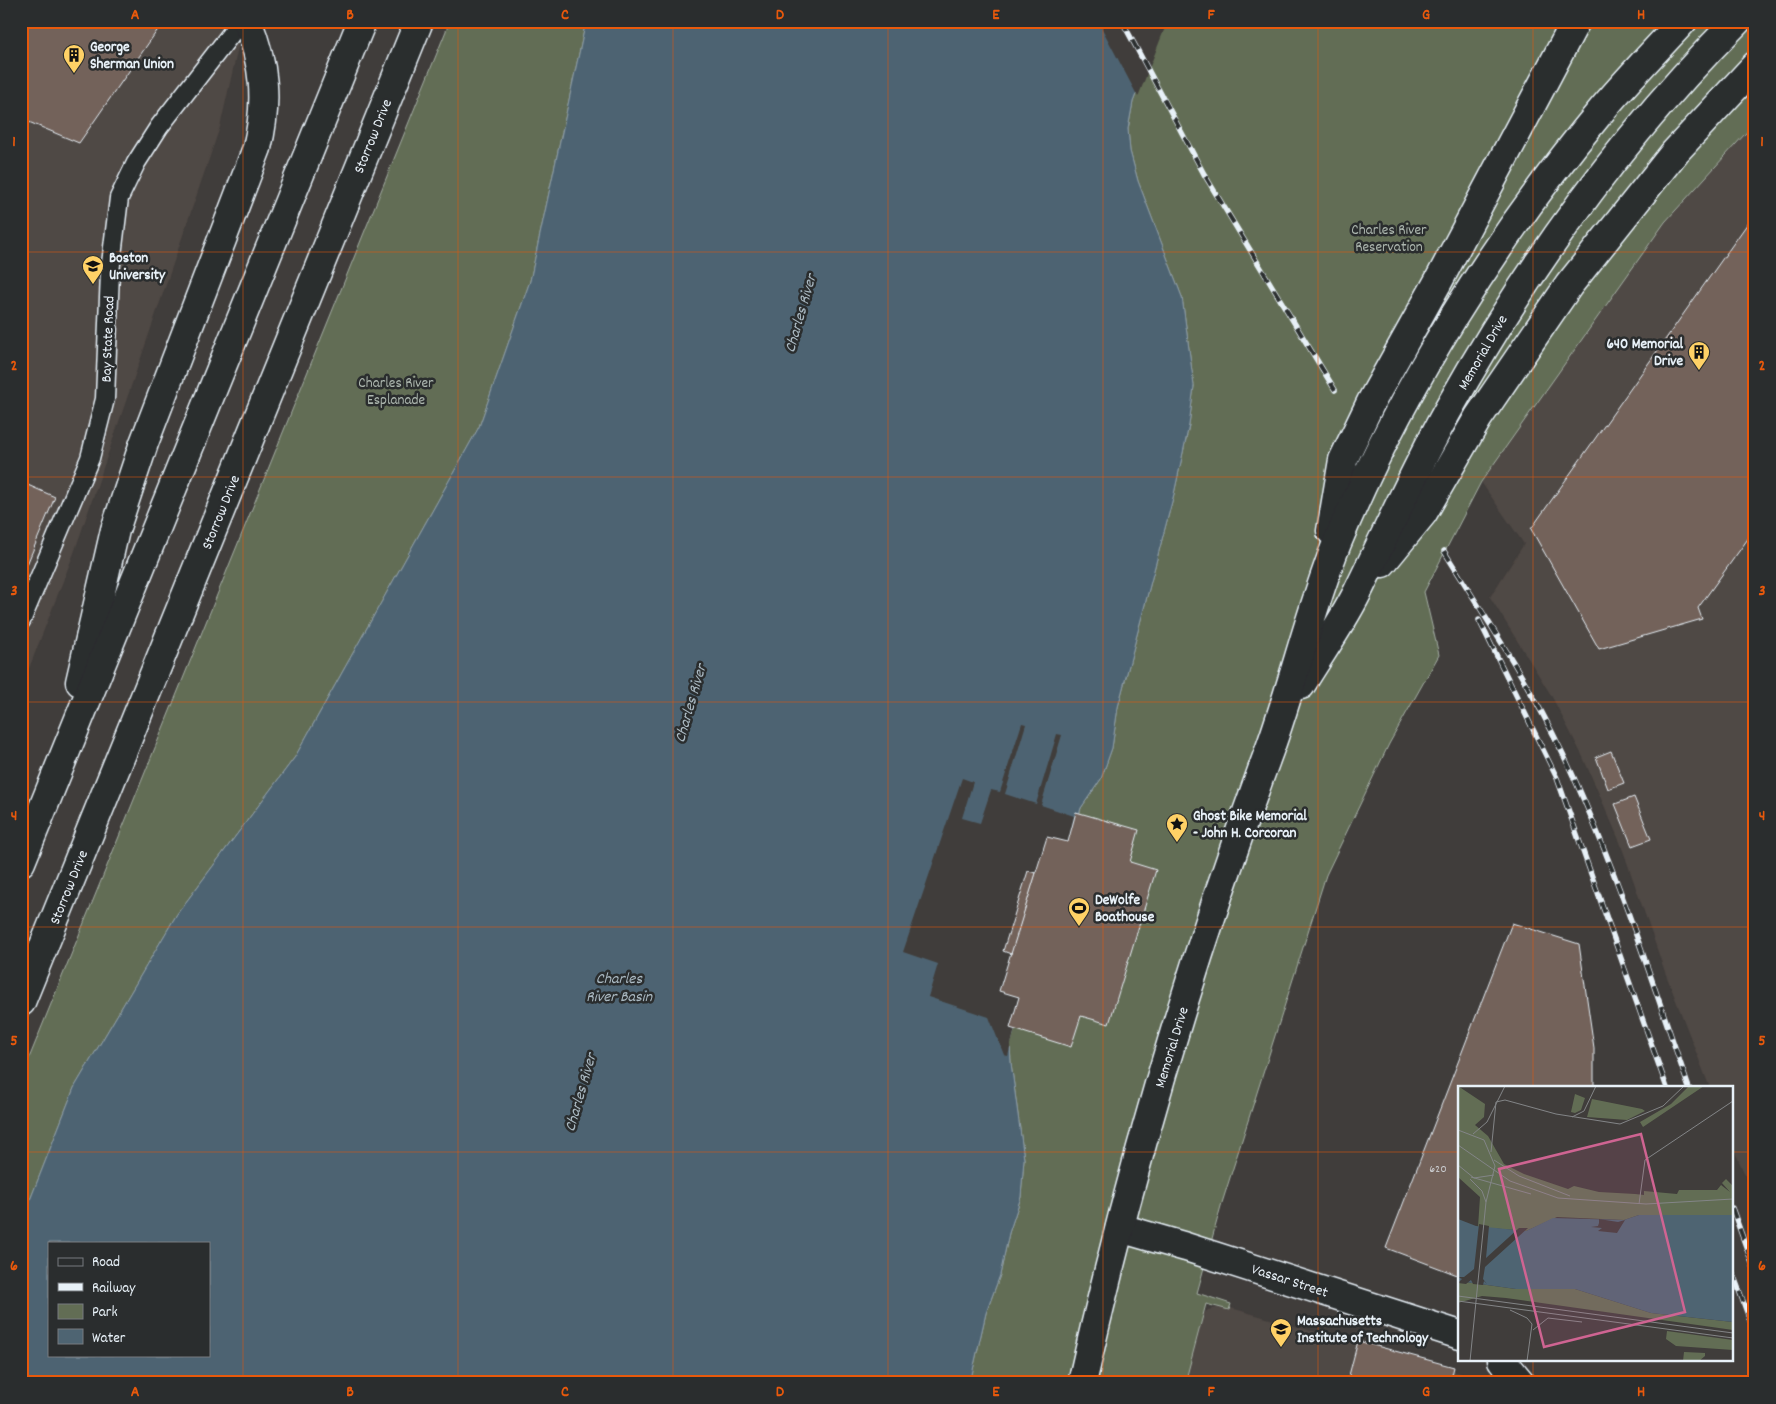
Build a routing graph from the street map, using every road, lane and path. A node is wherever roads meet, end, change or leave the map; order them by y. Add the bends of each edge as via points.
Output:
1 (241, 21) edge
2 (247, 21) edge
3 (362, 21) edge
4 (419, 21) edge
5 (1576, 21) edge
6 (1683, 21) edge
7 (1737, 21) edge
8 (1755, 66) edge
9 (1323, 578) junction
10 (1356, 595) junction
11 (21, 621) edge
12 (1281, 718) junction
13 (60, 766) junction
14 (21, 862) edge
15 (21, 1002) edge
16 (1120, 1228) junction
17 (1458, 1334) edge
18 (1504, 1362) edge
19 (1082, 1383) edge
20 (1521, 1383) edge

1 - 11 lane, Bay State Road via 159,127 119,198 110,272 105,399 90,458
2 - 13 main road via 262,68 264,87 260,133 144,443 115,530
3 - 13 main road
4 - 15 main road, Storrow Drive
5 - 9 main road via 1343,460
6 - 9 main road, Memorial Drive via 1600,112 1522,214 1426,364 1394,422
7 - 10 main road, Memorial Drive via 1631,137 1549,245 1489,338 1435,434
8 - 10 main road via 1675,152 1569,285 1478,418 1423,513
9 - 12 main road, Memorial Drive
10 - 12 main road, Memorial Drive
12 - 16 main road, Memorial Drive via 1222,886 1171,1046
13 - 14 main road
16 - 17 main road, Vassar Street
16 - 19 main road, Memorial Drive
18 - 20 main road

